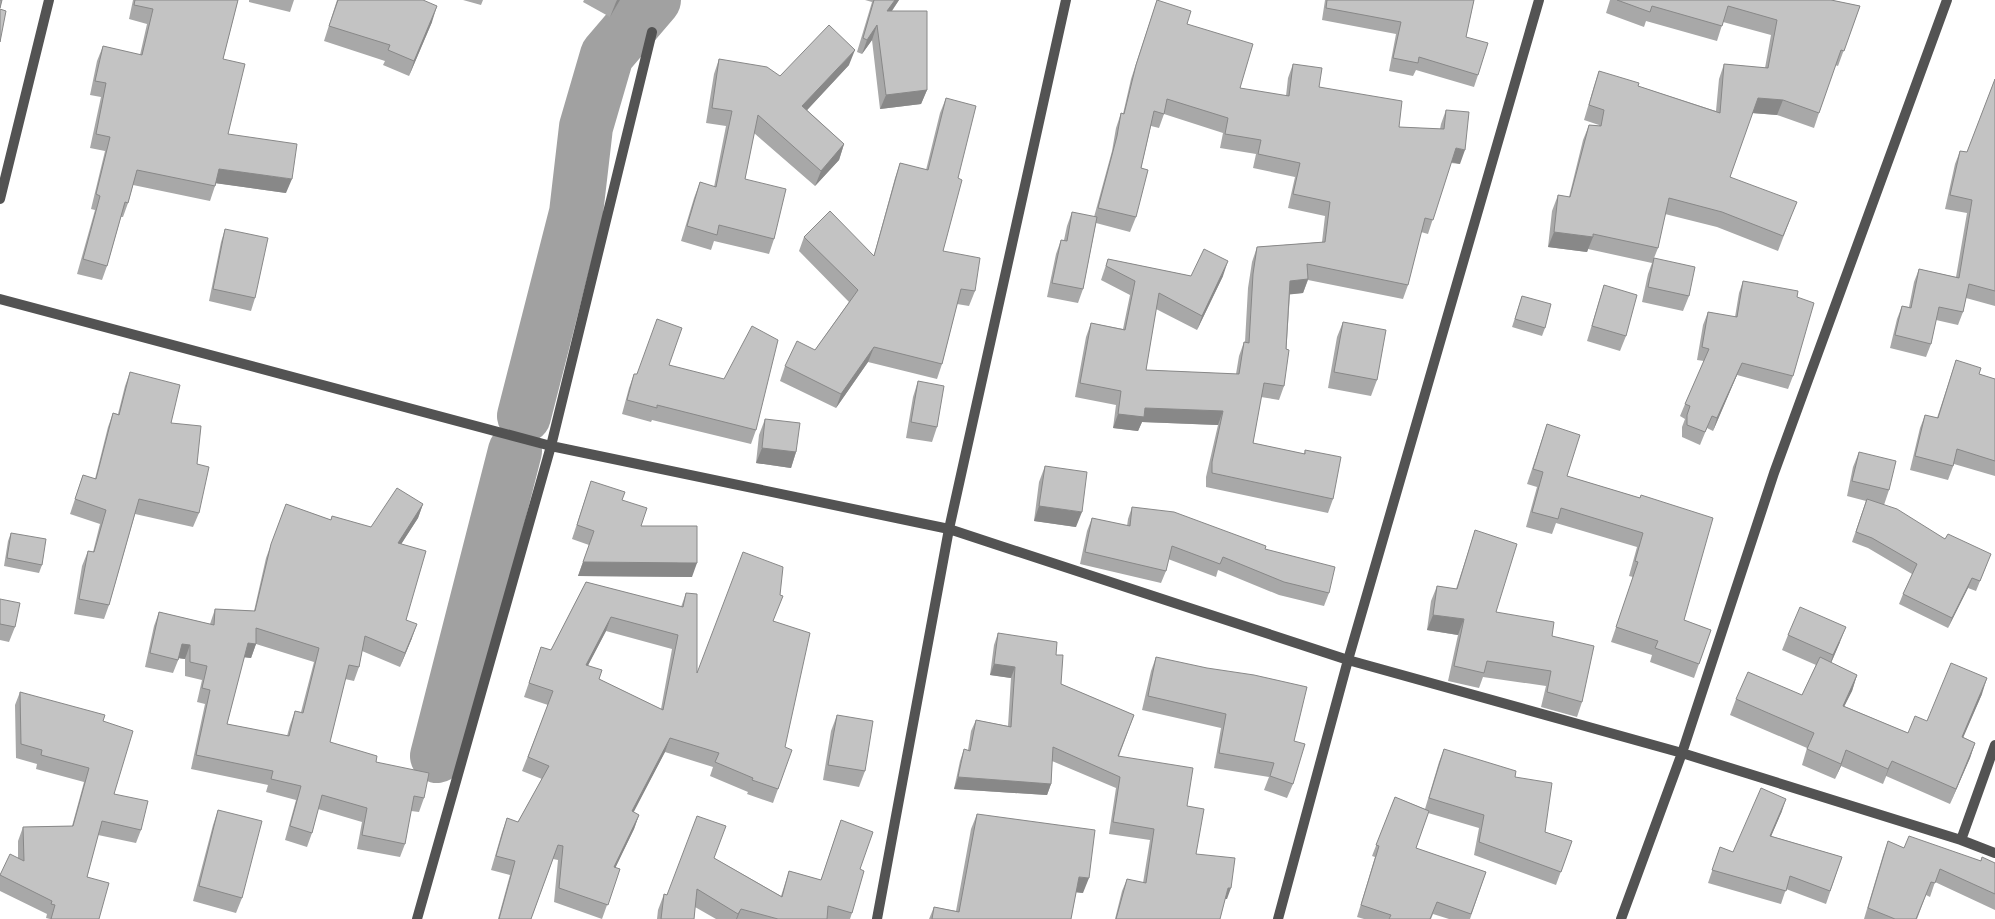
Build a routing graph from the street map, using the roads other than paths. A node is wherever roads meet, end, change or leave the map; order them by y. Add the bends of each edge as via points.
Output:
1 (49, 0) edge
2 (1066, 0) edge
3 (1539, 0) edge
4 (1947, 0) edge
5 (652, 32) dead end
6 (0, 199) edge
7 (0, 299) edge
8 (551, 446) junction
9 (949, 529) junction
10 (1348, 660) junction
11 (1995, 744) edge
12 (1682, 753) junction
13 (1961, 840) junction
14 (1995, 853) edge
15 (417, 919) edge
16 (877, 919) edge
17 (1278, 919) edge
18 (1622, 919) edge

1 - 6 street
2 - 9 street
3 - 10 street
4 - 12 street via 1774,473
5 - 8 street
7 - 8 street
8 - 9 street
8 - 15 street
9 - 10 street
9 - 16 street
10 - 12 street
10 - 17 street
11 - 13 street
12 - 13 street
12 - 18 street
13 - 14 street

